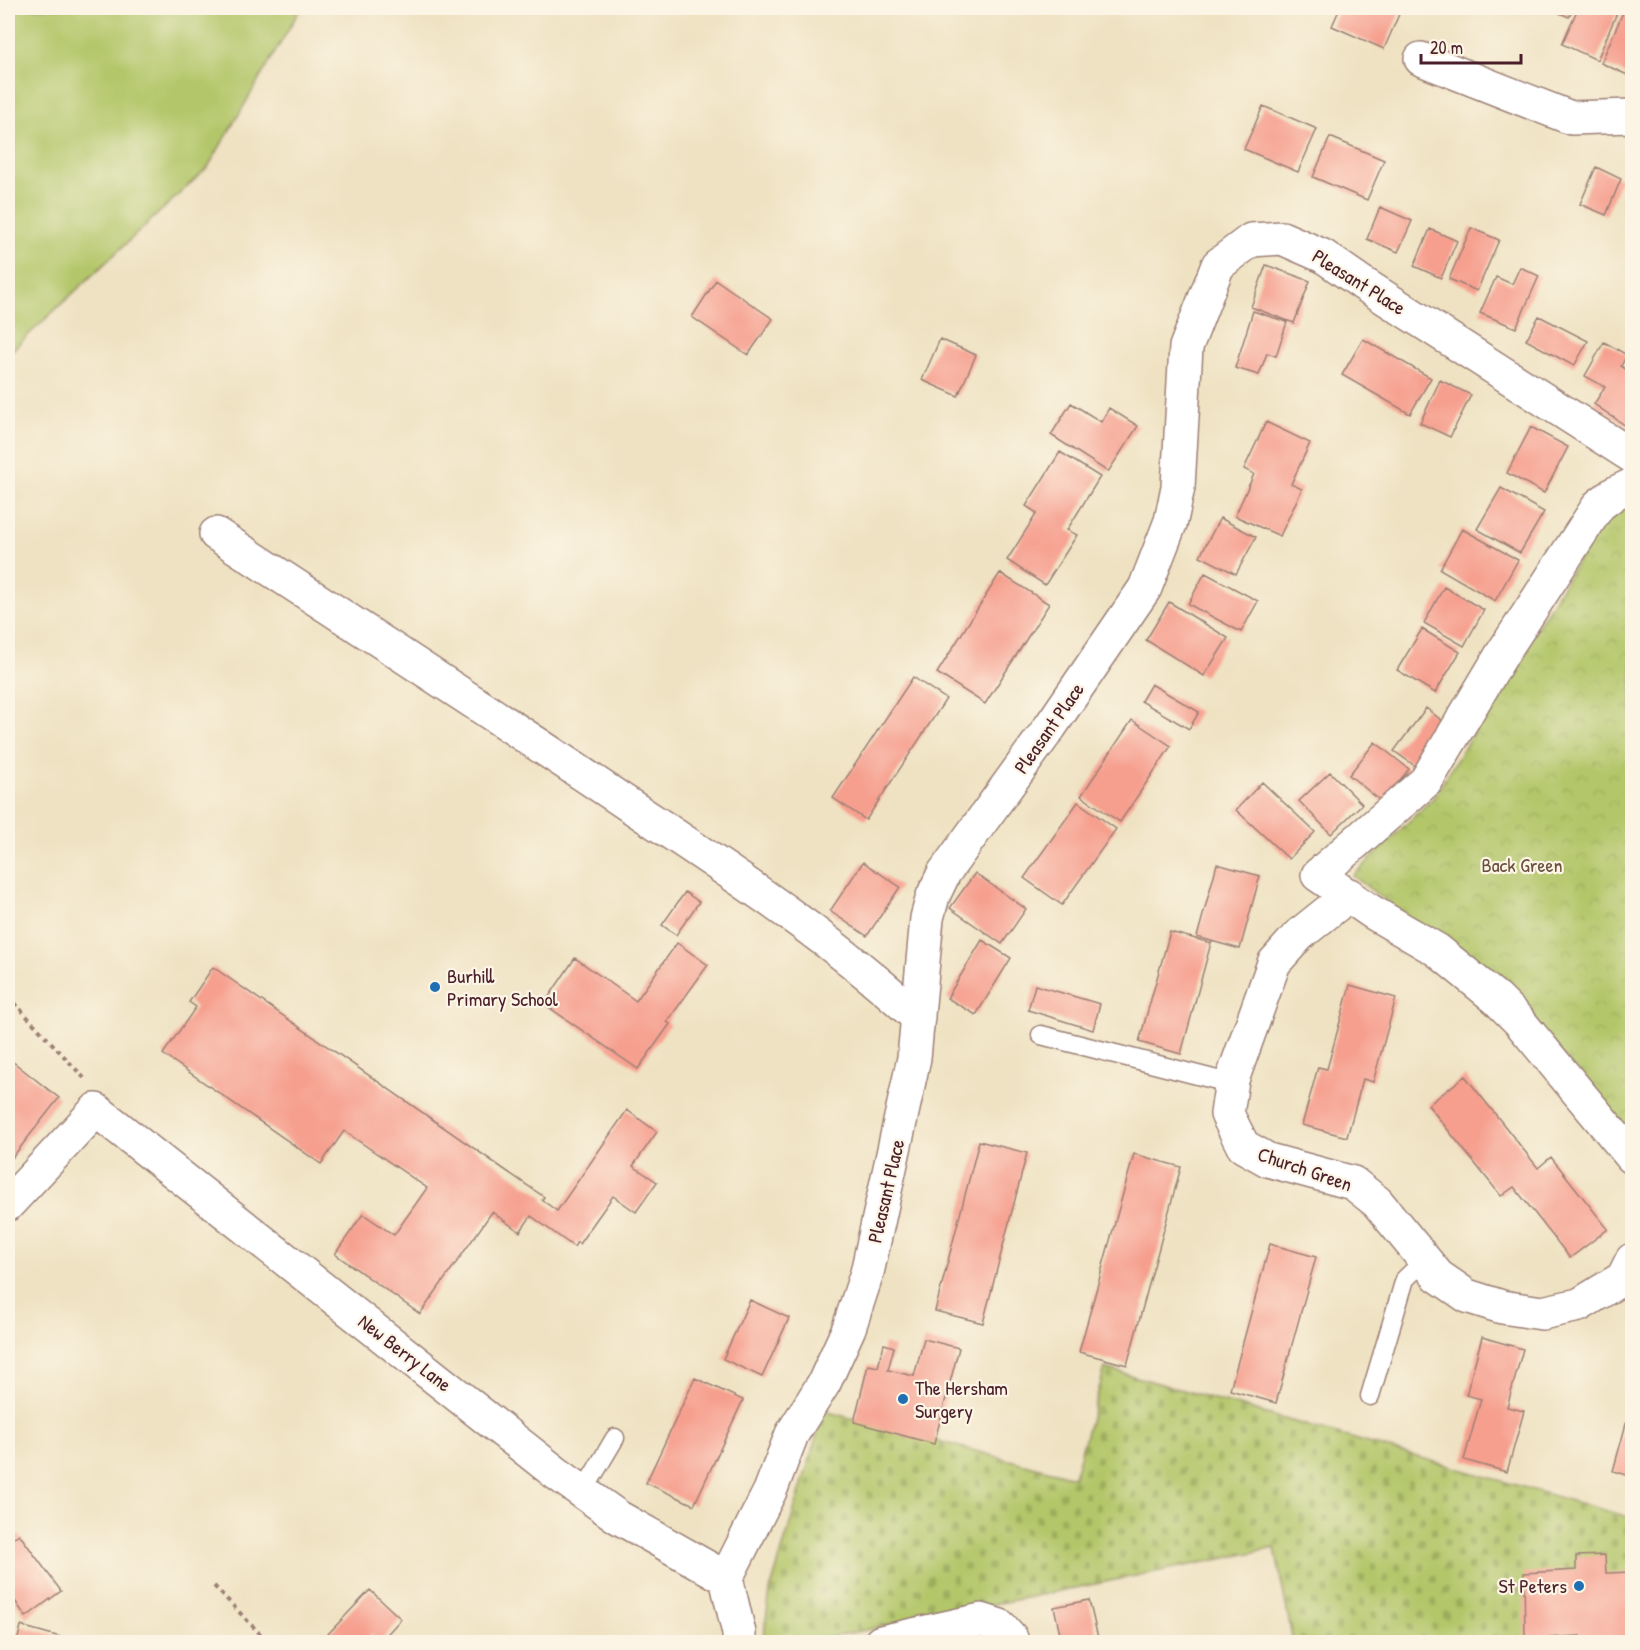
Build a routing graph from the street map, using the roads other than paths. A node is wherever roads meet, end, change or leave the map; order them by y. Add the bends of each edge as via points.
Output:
1 (1422, 59) dead end
2 (1632, 116) edge
3 (1632, 456) edge
4 (1632, 485) edge
5 (216, 534) dead end
6 (1349, 895) junction
7 (918, 1018) junction
8 (1041, 1035) dead end
9 (1232, 1080) junction
10 (1632, 1157) edge
11 (8, 1204) edge
12 (1425, 1260) junction
13 (1632, 1260) edge
14 (1370, 1396) dead end
15 (615, 1438) dead end
16 (583, 1492) junction
17 (726, 1578) junction
18 (739, 1642) edge
19 (881, 1642) edge
20 (1012, 1642) edge

1 - 2 street via 1571,118
3 - 7 street, Pleasant Place via 1323,256 1282,238 1251,240 1218,266 1186,347 1178,487 1159,556 1130,611 944,873 927,918
4 - 6 street via 1599,505 1426,780 1318,876
5 - 7 street via 689,845 879,981
6 - 9 street, Church Green via 1299,935 1275,963
6 - 10 street via 1437,950 1497,999
7 - 17 street, Pleasant Place via 914,1058 890,1172 867,1272 849,1328 824,1383 792,1434 770,1491
8 - 9 lane via 1217,1080
9 - 12 street, Church Green via 1227,1114 1243,1146 1268,1160 1353,1183 1377,1202
11 - 16 street, New Berry Lane via 96,1110
12 - 13 street, Church Green via 1438,1276 1467,1296 1542,1313 1579,1305 1623,1278
12 - 14 lane via 1405,1279
15 - 16 lane
16 - 17 street, New Berry Lane via 618,1517
17 - 18 street
19 - 20 street via 981,1620 1000,1626

